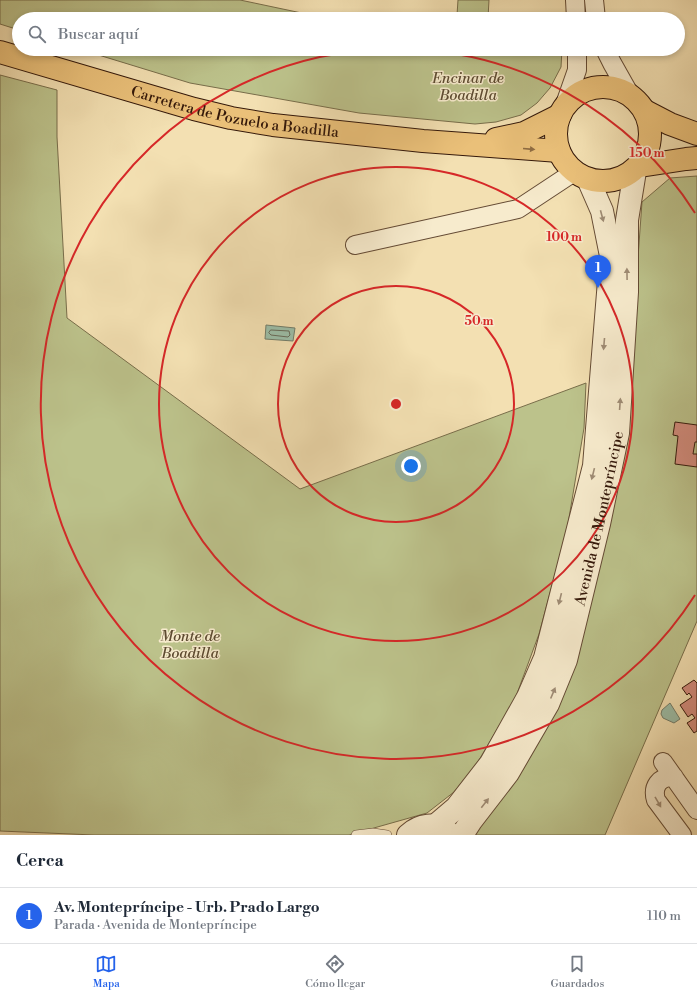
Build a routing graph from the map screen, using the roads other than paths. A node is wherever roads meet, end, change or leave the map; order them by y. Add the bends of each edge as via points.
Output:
1 (575, 0) edge
2 (594, 0) edge
3 (576, 12) edge
4 (595, 12) edge
5 (0, 52) edge
6 (12, 56) edge
7 (14, 56) edge
8 (577, 56) edge
9 (608, 56) edge
10 (630, 95) junction
11 (562, 111) junction
12 (645, 111) junction
13 (697, 134) edge
14 (476, 144) junction
15 (559, 151) junction
16 (697, 158) edge
17 (637, 168) junction
18 (581, 176) junction
19 (355, 246) dead end
20 (663, 762) dead end
21 (674, 777) junction
22 (697, 810) edge
23 (444, 830) edge
24 (356, 835) edge
25 (387, 835) edge
26 (408, 835) edge
27 (462, 835) edge
28 (682, 835) edge

1 - 3 street
2 - 4 street
5 - 6 main road, Carretera de Pozuelo a Boadilla
7 - 14 main road, Carretera de Pozuelo a Boadilla via 231,118 273,125
8 - 11 street via 577,70
9 - 10 street
10 - 11 main road via 613,88 594,87 577,94
10 - 12 main road
11 - 14 main road, Carretera de Pozuelo a Boadilla via 524,133
11 - 15 main road via 556,133
12 - 13 main road
12 - 17 main road via 651,129 649,149
14 -> 15 main road, Carretera de Pozuelo a Boadilla
15 - 18 main road via 565,163
16 - 17 main road
17 - 18 main road via 612,182
27 -> 17 street, Avenida de Montepríncipe via 508,773 548,704 566,660 618,433 627,292 627,220
18 - 19 street via 518,209
18 -> 23 street, Avenida de Montepríncipe via 602,212 611,256 594,466 545,658 531,690 491,763 456,808
20 - 21 street
21 - 22 street
21 -> 28 street via 664,778 658,782 654,793 656,800
23 - 26 street via 424,825
24 - 25 lane

